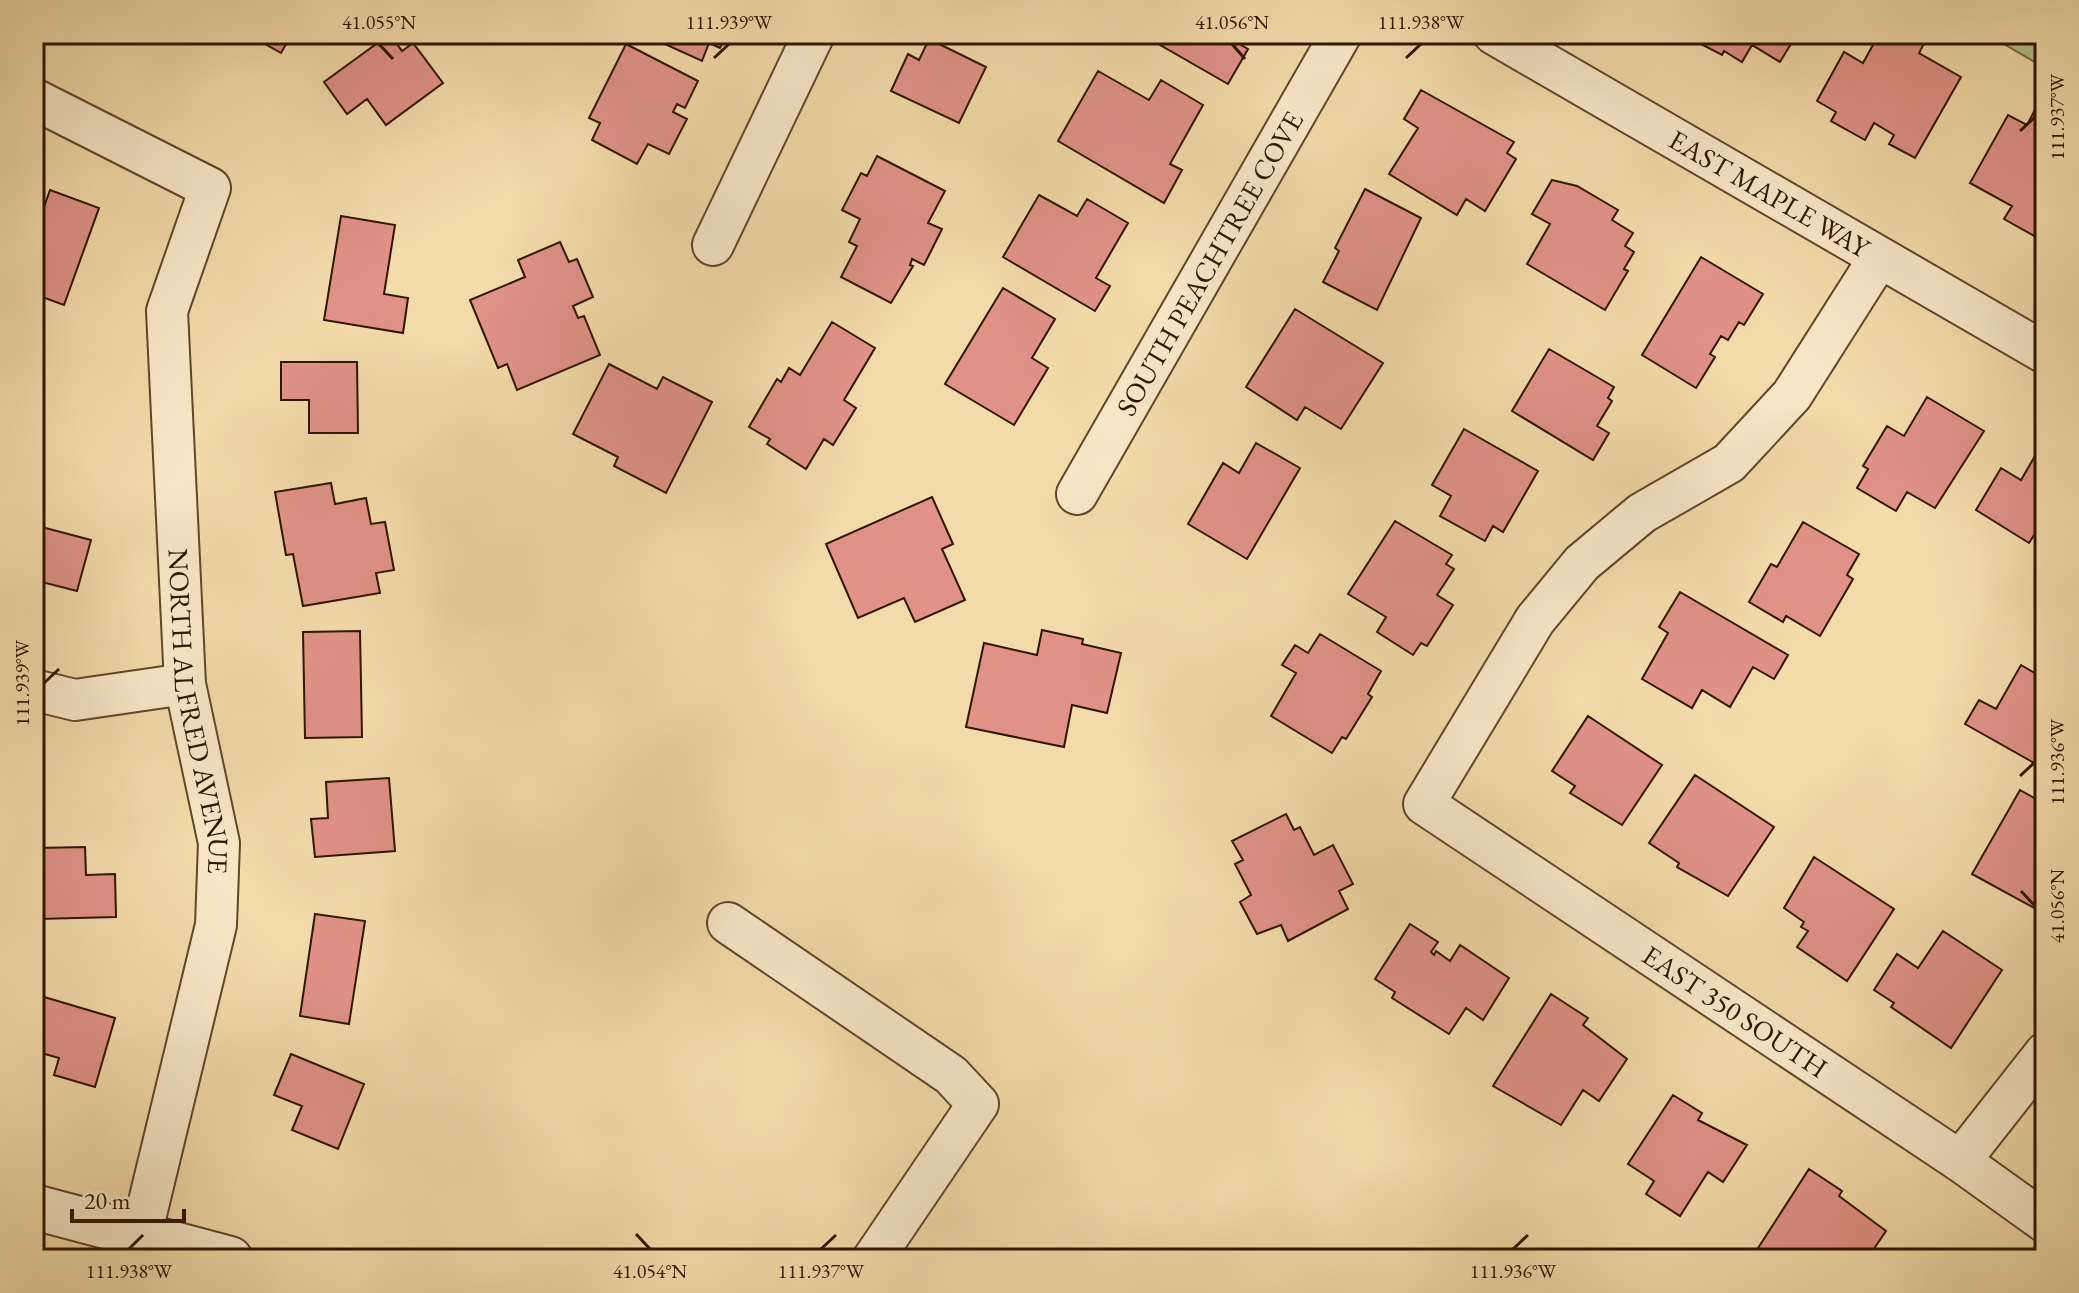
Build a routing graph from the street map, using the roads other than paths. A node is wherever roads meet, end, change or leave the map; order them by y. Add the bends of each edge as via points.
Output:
1 (814, 34) edge
2 (1341, 34) edge
3 (1494, 34) edge
4 (34, 99) edge
5 (713, 245) dead end
6 (1879, 258) junction
7 (2045, 353) edge
8 (1077, 494) dead end
9 (185, 684) junction
10 (34, 690) edge
11 (728, 923) dead end
12 (2045, 1053) edge
13 (1960, 1161) junction
14 (34, 1207) edge
15 (2045, 1222) edge
16 (167, 1247) edge
17 (230, 1259) edge
18 (873, 1259) edge

1 - 5 street
2 - 8 street, SOUTH PEACHTREE COVE
3 - 6 street, EAST MAPLE WAY
4 - 9 street, NORTH ALFRED AVENUE via 210,188 167,311
6 - 7 street, EAST MAPLE WAY
6 - 13 street, EAST 350 SOUTH via 1792,395 1729,463 1642,513 1582,563 1535,620 1424,804
9 - 10 street via 75,700
9 - 16 street, NORTH ALFRED AVENUE via 219,843 216,925
11 - 18 street via 951,1075 978,1104
12 - 13 street
13 - 15 street, EAST 350 SOUTH
14 - 16 street
16 - 17 street

